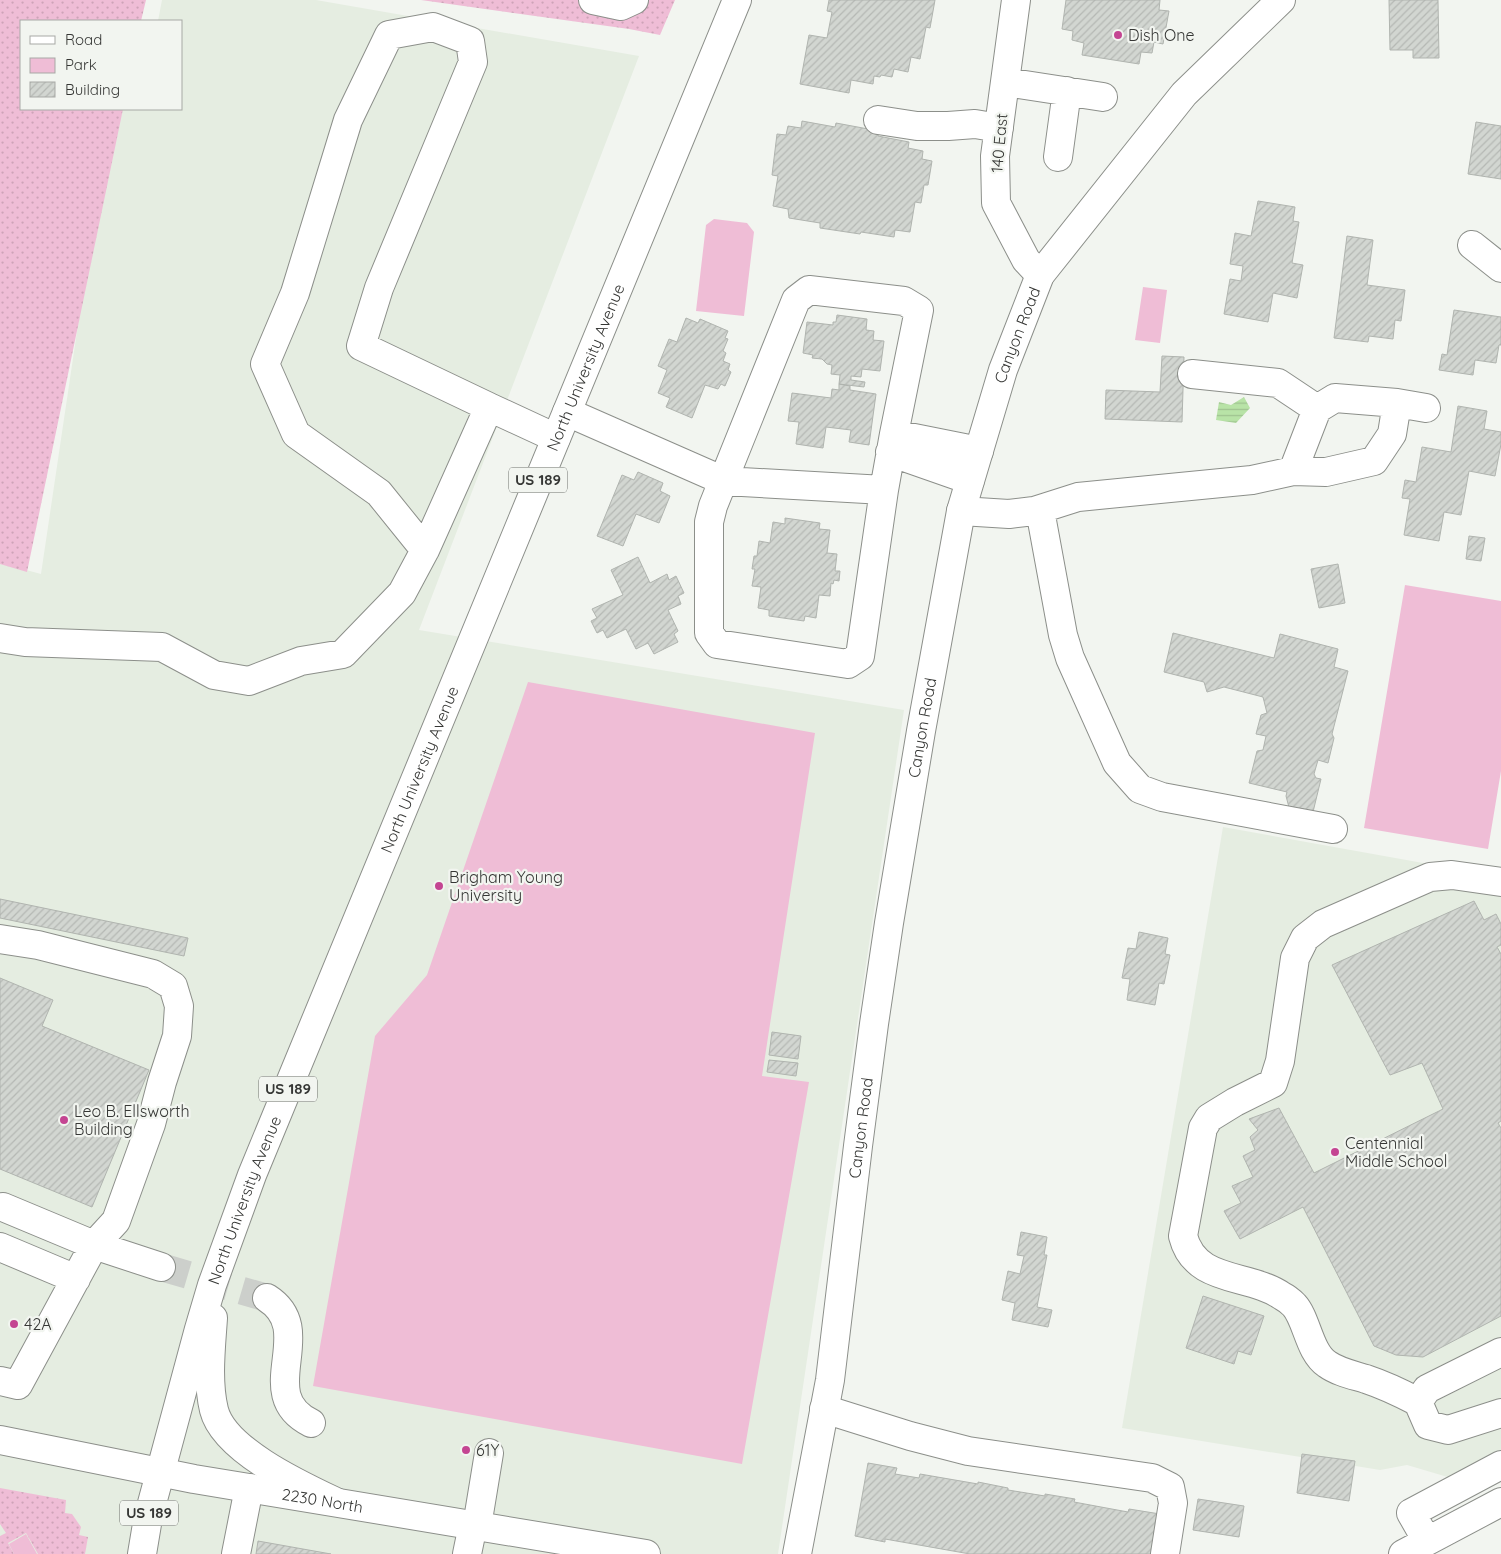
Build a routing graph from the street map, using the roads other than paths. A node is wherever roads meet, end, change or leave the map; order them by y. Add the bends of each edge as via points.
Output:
1 (593, 0) edge
2 (634, 0) edge
3 (737, 0) edge
4 (1281, 0) edge
5 (1011, 1) edge
6 (1005, 82) junction
7 (1067, 91) junction
8 (1102, 96) dead end
9 (878, 120) dead end
10 (999, 128) junction
11 (1058, 157) dead end
12 (1472, 245) dead end
13 (1501, 268) edge
14 (1040, 275) junction
15 (1192, 374) dead end
16 (1397, 403) junction
17 (489, 408) junction
18 (1426, 408) dead end
19 (1317, 409) junction
20 (567, 412) junction
21 (556, 438) junction
22 (892, 443) junction
23 (978, 451) junction
24 (1293, 471) junction
25 (970, 480) junction
26 (724, 481) junction
27 (884, 490) junction
28 (1040, 510) junction
29 (961, 511) junction
30 (425, 550) junction
31 (0, 638) edge
32 (1333, 829) dead end
33 (1501, 882) edge
34 (0, 939) edge
35 (3, 1207) dead end
36 (94, 1245) junction
37 (0, 1247) edge
38 (220, 1262) junction
39 (161, 1267) tunnel mouth
40 (76, 1279) junction
41 (268, 1298) tunnel mouth
42 (1501, 1352) edge
43 (0, 1381) edge
44 (1418, 1402) junction
45 (824, 1409) junction
46 (1501, 1413) edge
47 (311, 1423) dead end
48 (0, 1440) edge
49 (489, 1453) dead end
50 (1501, 1465) edge
51 (160, 1472) junction
52 (249, 1488) junction
53 (336, 1502) junction
54 (1501, 1502) edge
55 (475, 1526) junction
56 (1427, 1541) junction
57 (629, 1553) edge
58 (142, 1554) edge
59 (236, 1554) edge
60 (467, 1554) edge
61 (797, 1554) edge
62 (1165, 1554) edge
63 (1403, 1554) edge

1 - 2 main road via 621,6
3 - 20 main road, North University Avenue / US 189
4 - 14 main road, Canyon Road via 1184,94
5 - 6 main road, 140 East
6 - 7 main road
6 - 10 main road, 140 East
7 - 8 main road
7 - 11 main road
9 - 10 main road via 917,126 975,124
10 - 14 main road, 140 East via 995,156 996,203 1026,260
12 - 13 main road
14 - 23 main road, Canyon Road via 1003,370
15 - 19 main road via 1278,383
16 - 18 main road
16 - 19 main road via 1335,398
16 - 24 main road via 1392,434 1374,461 1326,472
17 - 21 main road
17 - 30 main road
17 - 30 main road via 361,346 379,288 473,62 470,41 433,28 390,35 348,120 295,293 264,364 296,434 380,493
19 - 24 main road
20 - 21 main road, North University Avenue / US 189
20 - 26 main road
21 - 38 main road, North University Avenue / US 189 via 252,1175
22 - 23 main road
22 - 25 main road
22 - 26 main road via 919,310 904,301 809,290 796,300
22 - 27 main road
23 - 25 main road, Canyon Road
24 - 28 main road via 1252,480 1078,497
25 - 29 main road, Canyon Road
26 - 27 main road
26 - 27 main road via 710,522 709,633 716,644 848,664 860,656
28 - 29 main road via 1009,514
28 - 32 main road via 1070,658 1117,763 1140,789 1162,797
29 - 45 main road, Canyon Road via 889,923
30 - 31 main road via 402,593 343,654 301,661 249,681 214,675 162,647 25,642
33 - 44 main road via 1452,875 1430,877 1323,924 1305,938 1295,958 1280,1060 1273,1083 1209,1118 1203,1128 1183,1236 1186,1248 1212,1272 1262,1286 1295,1306 1324,1363
34 - 36 main road via 38,945 153,974 173,986 179,1006 177,1036 148,1132 116,1221
35 - 36 main road
36 - 39 main road
36 - 40 main road
37 - 40 main road
38 - 51 main road, North University Avenue / US 189 via 182,1385
38 - 53 main road via 210,1370 214,1411 220,1424 228,1436 255,1457
40 - 43 main road via 18,1385
41 - 47 main road via 280,1308 289,1332 286,1397 299,1417
42 - 44 main road via 1428,1389
44 - 46 main road via 1428,1425 1448,1430
45 - 61 main road, Canyon Road
45 - 62 main road via 968,1451 1152,1478 1170,1487 1173,1503
48 - 51 main road, 2230 North
49 - 55 main road
50 - 56 main road via 1411,1513
51 - 52 main road, 2230 North
51 - 58 main road, North University Avenue / US 189
52 - 53 main road, 2230 North
52 - 59 main road
53 - 55 main road, 2230 North
54 - 56 main road
55 - 57 main road, 2230 North
55 - 60 main road
56 - 63 main road

